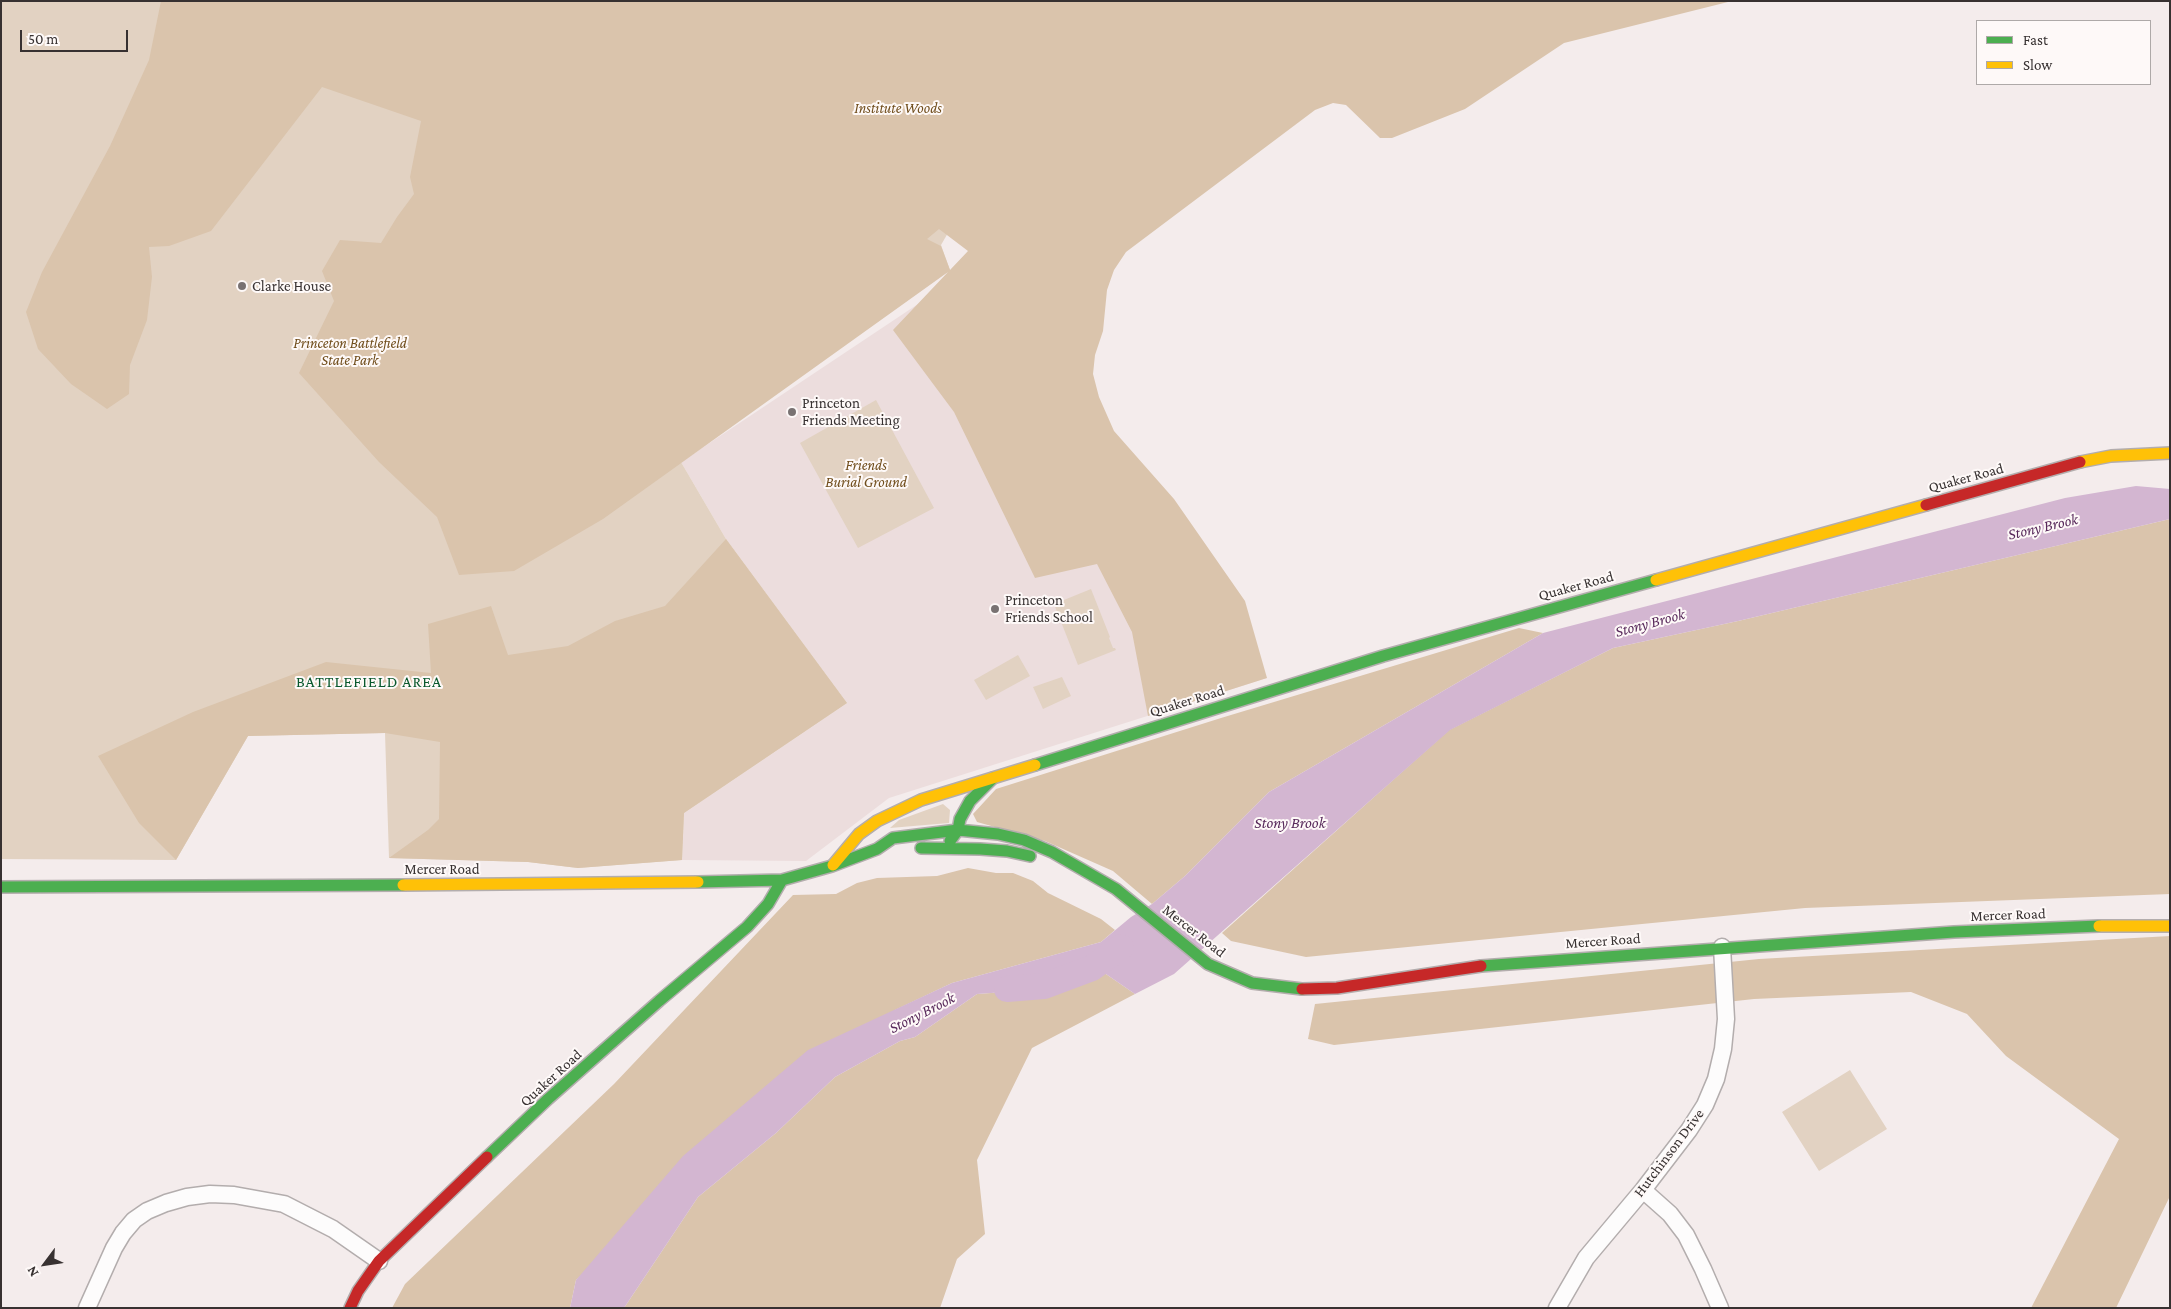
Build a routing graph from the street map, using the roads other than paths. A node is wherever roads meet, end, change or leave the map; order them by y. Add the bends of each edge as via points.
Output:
1 (2170, 453) edge
2 (996, 776) junction
3 (939, 793) junction
4 (890, 814) junction
5 (959, 825) junction
6 (944, 847) junction
7 (877, 849) junction
8 (911, 849) dead end
9 (894, 850) dead end
10 (832, 866) junction
11 (1077, 868) junction
12 (782, 880) junction
13 (1, 887) edge
14 (2170, 926) edge
15 (1722, 947) junction
16 (1644, 1190) junction
17 (379, 1261) junction
18 (87, 1308) edge
19 (350, 1308) edge
20 (1557, 1308) edge
21 (1720, 1308) edge

1 - 2 main road, Quaker Road via 2111,456 2080,462 1391,653
2 - 3 main road, Quaker Road
2 - 5 main road, Quaker Road via 970,801
3 - 4 main road, Quaker Road
3 - 5 main road via 955,804
4 - 7 main road via 880,833
4 - 10 main road, Quaker Road via 859,834
5 - 6 main road, Quaker Road
5 - 7 main road, Mercer Road via 893,838
5 - 11 main road, Mercer Road via 1024,840 1064,858
6 - 8 main road, Mercer Road
6 - 11 main road, Mercer Road via 1007,851
7 - 9 main road, Mercer Road
7 - 10 main road, Mercer Road
10 - 12 main road, Mercer Road
11 - 15 main road, Mercer Road via 1135,903 1199,958 1252,983 1277,987 1337,988 1464,967
12 - 13 main road, Mercer Road
12 - 17 main road, Quaker Road via 768,904 747,927 548,1099
14 - 15 main road, Mercer Road via 1954,932
15 - 16 street, Hutchinson Drive via 1726,1019 1724,1049 1716,1079 1705,1105
16 - 20 street, Hutchinson Drive via 1586,1258
16 - 21 street via 1670,1214 1686,1235
17 - 18 street via 333,1230 284,1204 234,1195 187,1196 147,1211 122,1233
17 - 19 main road, Quaker Road

